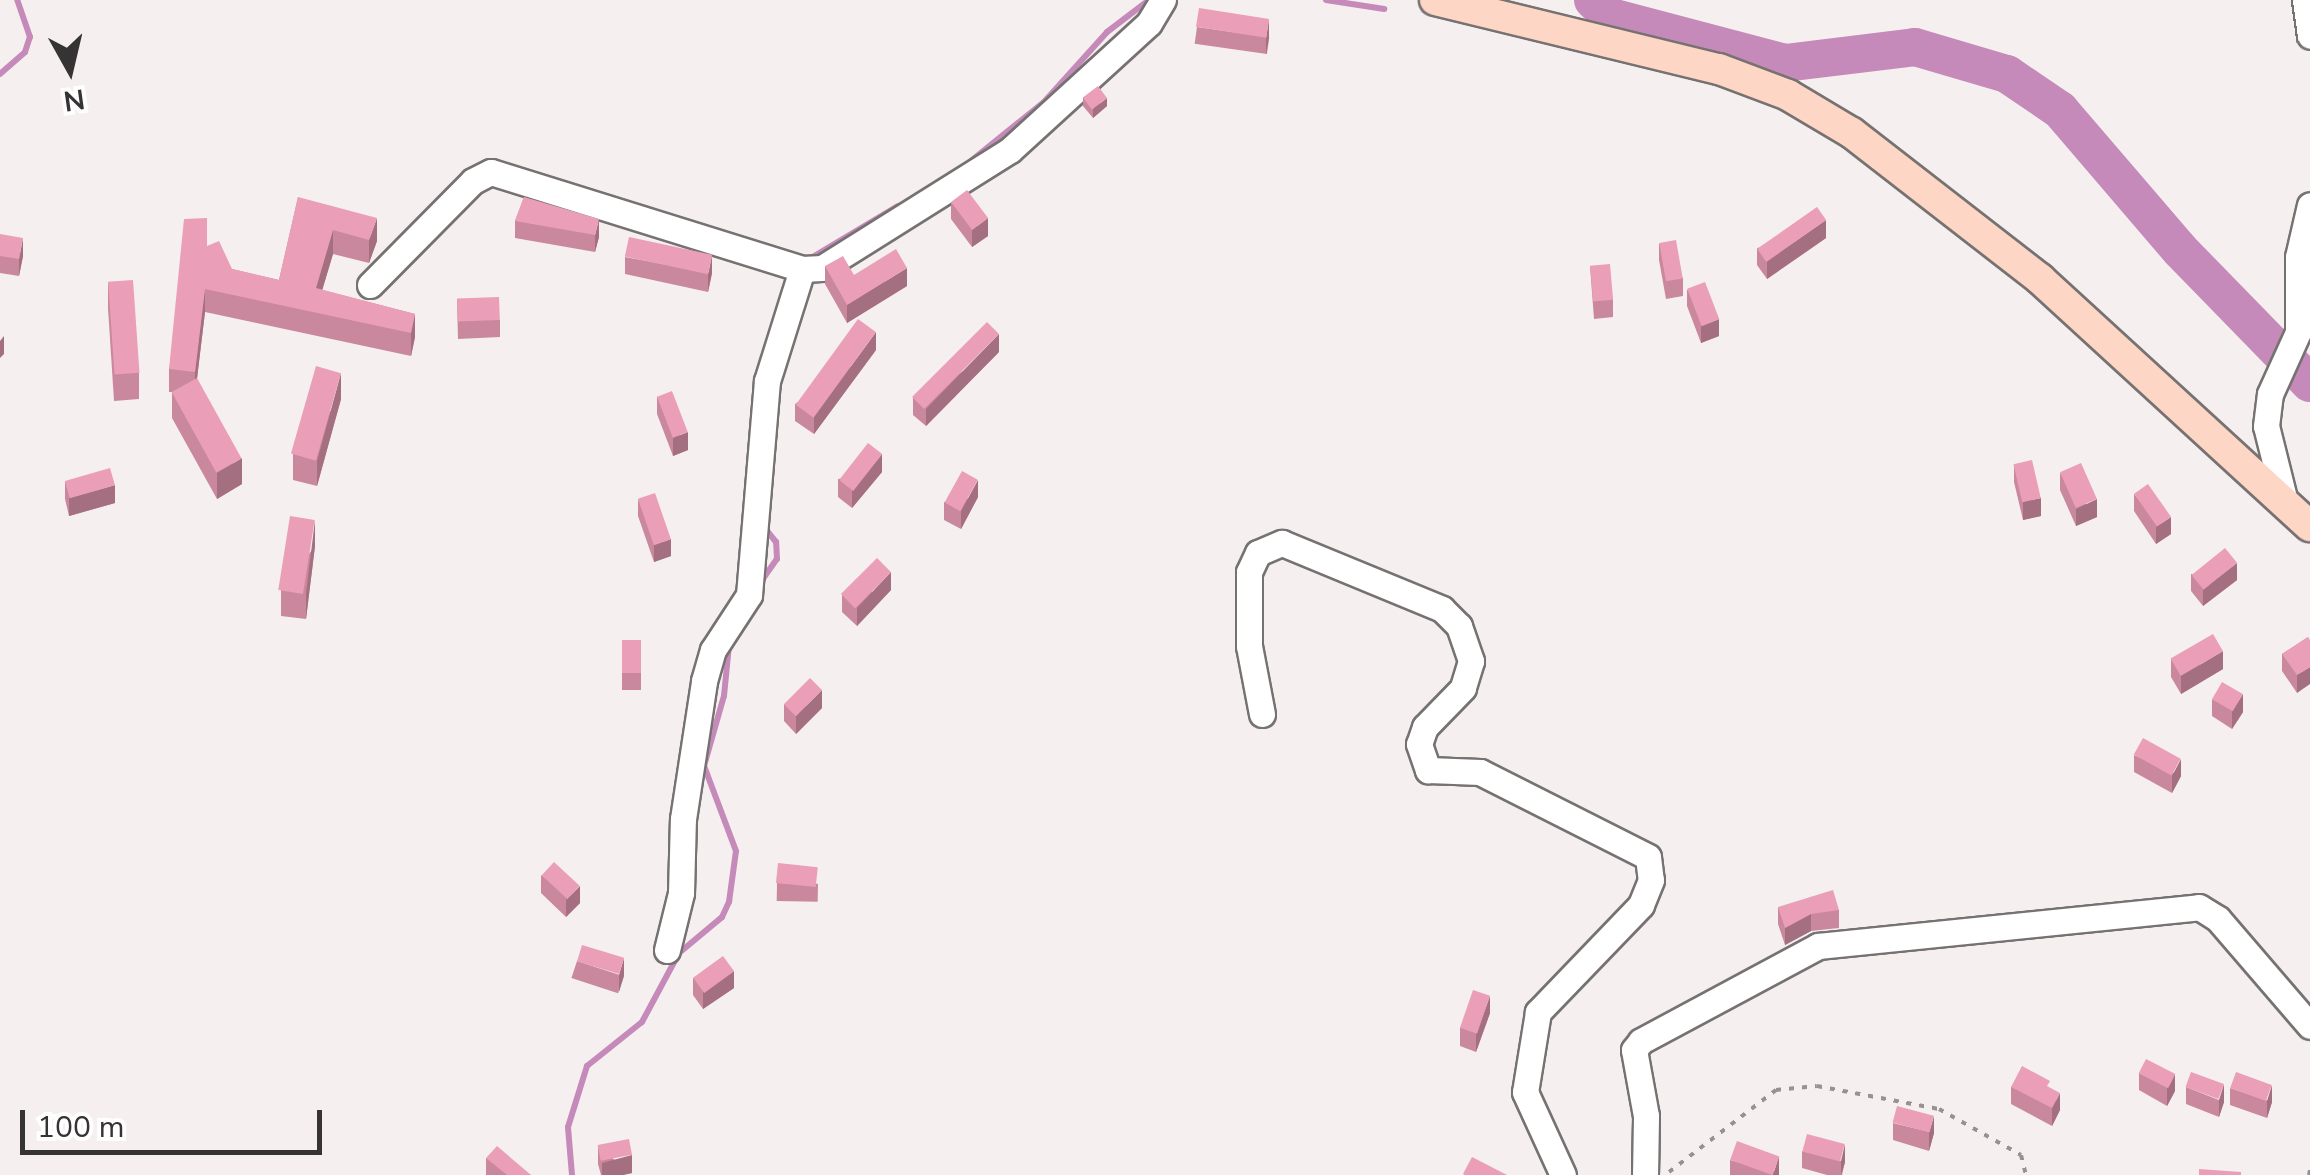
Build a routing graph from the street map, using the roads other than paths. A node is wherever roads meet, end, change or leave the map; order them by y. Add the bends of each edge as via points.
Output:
1 (1162, 0) edge
2 (1435, 0) edge
3 (2306, 0) edge
4 (2310, 36) edge
5 (2310, 205) edge
6 (802, 269) junction
7 (370, 285) dead end
8 (2285, 502) junction
9 (2310, 526) edge
10 (1262, 714) dead end
11 (667, 950) dead end
12 (2310, 1026) edge
13 (1564, 1175) edge
14 (1645, 1175) edge

1 - 6 street via 1149,24 1010,150 822,268
2 - 8 main road via 1719,68 1788,96 1852,133 2040,279
3 - 4 street
5 - 8 street via 2298,257 2298,332 2270,394 2266,426
6 - 7 street via 491,172 473,181
6 - 11 street via 767,381 748,595 713,650 704,681 683,819 681,894
8 - 9 main road
10 - 13 street via 1249,646 1249,572 1258,553 1282,543 1442,609 1459,626 1471,661 1463,688 1425,727 1419,744 1428,770 1480,772 1648,857 1652,880 1641,905 1538,1012 1525,1092
12 - 14 street via 2218,918 2199,907 1818,946 1781,960 1634,1050 1646,1116

